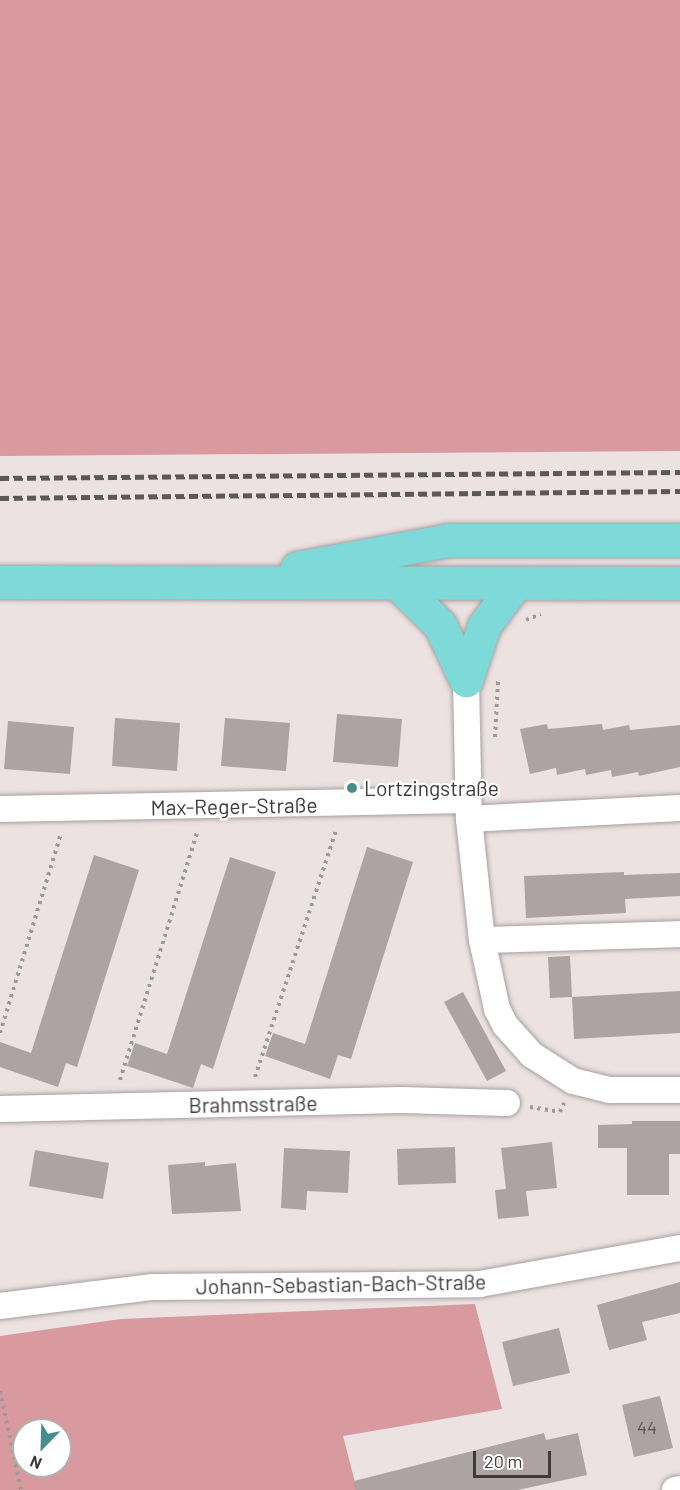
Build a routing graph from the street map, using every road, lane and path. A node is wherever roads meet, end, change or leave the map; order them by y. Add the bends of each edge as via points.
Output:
1 (680, 540) edge
2 (225, 581) junction
3 (0, 582) edge
4 (680, 583) edge
5 (398, 584) junction
6 (515, 584) junction
7 (499, 672) dead end
8 (466, 680) junction
9 (495, 740) dead end
10 (345, 804) junction
11 (205, 807) junction
12 (68, 808) junction
13 (680, 808) edge
14 (0, 809) edge
15 (468, 810) junction
16 (680, 934) edge
17 (482, 940) junction
18 (0, 1033) edge
19 (680, 1089) edge
20 (507, 1103) dead end
21 (246, 1104) junction
22 (112, 1107) junction
23 (0, 1109) edge
24 (680, 1248) edge
25 (0, 1306) edge
26 (0, 1391) edge
27 (680, 1489) edge
28 (21, 1490) edge
29 (675, 1490) edge

1 - 2 main road via 449,540
2 - 3 main road
2 - 5 main road
4 - 6 main road
5 - 6 main road
5 - 8 main road via 440,625
6 - 8 main road via 484,626
7 - 9 path
8 - 15 street
10 - 11 street, Max-Reger-Straße
10 - 15 street, Max-Reger-Straße
10 - 21 path
11 - 12 street, Max-Reger-Straße
11 - 22 path
12 - 14 street, Max-Reger-Straße
12 - 18 path
13 - 15 street
15 - 17 street
16 - 17 street
17 - 19 street via 491,991 505,1025 552,1071 610,1090
20 - 21 street, Brahmsstraße via 401,1100
21 - 22 street, Brahmsstraße
22 - 23 street, Brahmsstraße
24 - 25 street, Johann-Sebastian-Bach-Straße via 480,1284 153,1287
26 - 28 path
27 - 29 street

